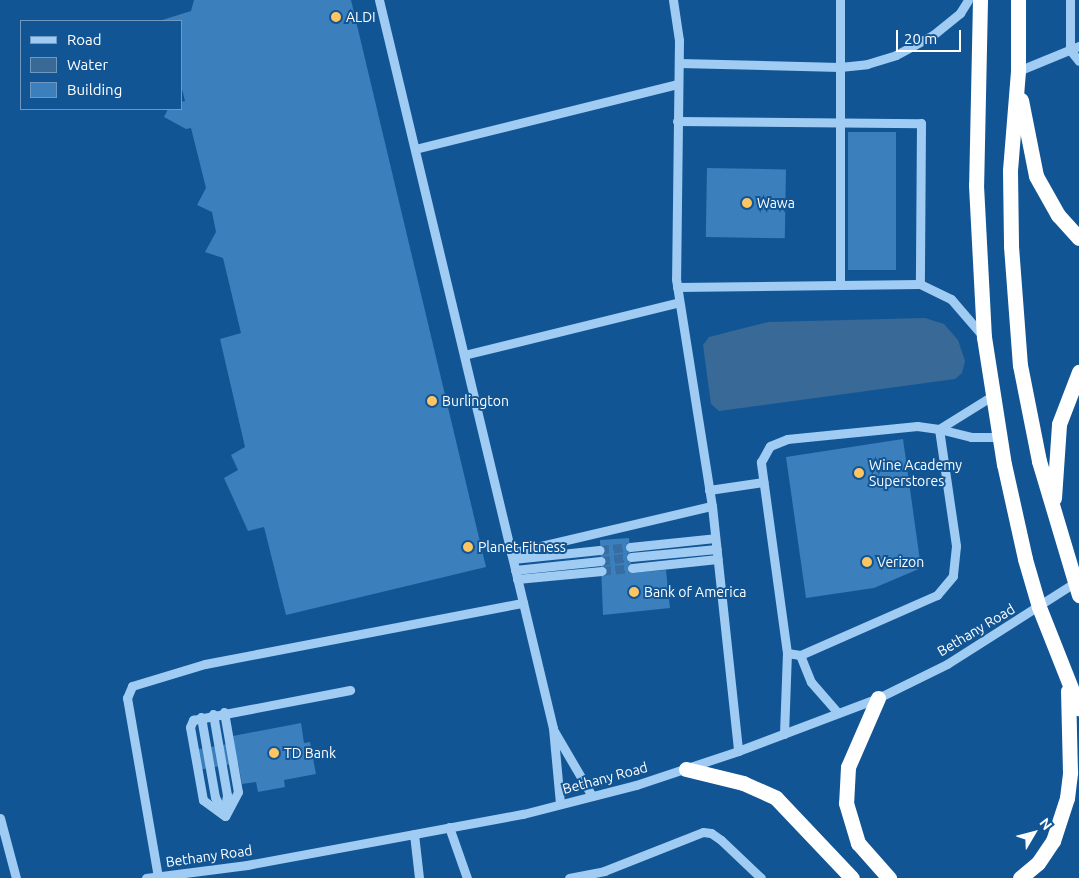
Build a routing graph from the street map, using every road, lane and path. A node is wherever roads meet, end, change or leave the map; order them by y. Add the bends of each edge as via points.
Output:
1 (379, 0) edge
2 (673, 0) edge
3 (840, 0) edge
4 (968, 0) edge
5 (980, 0) edge
6 (1018, 0) edge
7 (1070, 0) edge
8 (1079, 46) edge
9 (1070, 50) junction
10 (1079, 61) edge
11 (679, 63) junction
12 (840, 67) junction
13 (1017, 74) junction
14 (678, 84) junction
15 (677, 121) junction
16 (840, 122) junction
17 (415, 149) junction
18 (1079, 238) edge
19 (840, 283) junction
20 (920, 284) junction
21 (677, 287) junction
22 (679, 302) junction
23 (984, 337) junction
24 (464, 356) junction
25 (1079, 372) edge
26 (992, 396) junction
27 (939, 428) junction
28 (999, 437) junction
29 (763, 482) junction
30 (709, 490) junction
31 (712, 506) junction
32 (1054, 515) junction
33 (715, 538) junction
34 (630, 547) tunnel mouth
35 (717, 548) junction
36 (600, 550) tunnel mouth
37 (512, 556) junction
38 (631, 557) tunnel mouth
39 (718, 559) junction
40 (601, 561) tunnel mouth
41 (632, 568) tunnel mouth
42 (515, 570) junction
43 (602, 571) tunnel mouth
44 (518, 579) junction
45 (1078, 586) edge
46 (523, 603) junction
47 (1039, 607) junction
48 (787, 653) junction
49 (800, 655) junction
50 (1067, 682) junction
51 (350, 690) dead end
52 (878, 698) junction
53 (1079, 708) edge
54 (224, 712) junction
55 (838, 713) junction
56 (213, 714) junction
57 (553, 728) junction
58 (784, 734) junction
59 (738, 751) junction
60 (686, 768) junction
61 (592, 796) junction
62 (560, 804) junction
63 (225, 816) junction
64 (0, 818) edge
65 (449, 828) junction
66 (414, 834) junction
67 (201, 875) edge
68 (158, 877) junction
69 (16, 878) edge
70 (146, 878) edge
71 (419, 878) edge
72 (467, 878) edge
73 (569, 878) edge
74 (761, 878) edge
75 (852, 878) edge
76 (889, 878) edge
77 (1020, 878) edge

1 - 17 street
2 - 11 street via 678,23
3 - 12 street
4 - 12 street via 949,23 911,47 881,61
5 - 23 highway via 976,185
6 - 13 highway
7 - 9 street
8 - 9 street
9 - 10 street
9 - 13 street
11 - 12 street
11 - 14 street
12 - 16 street
13 - 18 highway via 1036,176 1058,215
13 - 32 highway via 1010,171 1015,319 1030,426
14 - 15 street
14 - 17 street
15 - 16 street
15 - 21 street
16 - 19 street
16 - 20 street via 921,123
17 - 24 street
19 - 20 street
19 - 21 street
20 - 23 street via 951,299
21 - 22 street
22 - 24 street
22 - 30 street
23 - 26 highway
24 - 37 street
25 - 32 highway via 1059,424 1055,450
26 - 27 street
26 - 28 highway
27 - 28 street via 971,437
27 - 29 street via 917,426 787,439 770,446 761,462
27 - 49 street via 956,546 953,576 937,595
28 - 47 highway
29 - 30 street
29 - 48 street
30 - 31 street
31 - 33 street
31 - 37 street
32 - 45 highway
33 - 34 street
33 - 35 street
35 - 38 street
35 - 39 street
36 - 37 street
37 - 42 street
39 - 41 street
39 - 59 street
40 - 42 street
42 - 44 street
43 - 44 street
44 - 46 street
45 - 47 street, Bethany Road
46 - 57 street
46 - 68 street via 205,664 132,686 127,698
47 - 50 highway
47 - 52 street, Bethany Road via 948,664
48 - 49 street
48 - 58 street
49 - 55 street via 811,682
50 - 53 highway
50 - 77 highway via 1070,749 1067,798 1053,841 1038,863
51 - 54 street
52 - 55 street, Bethany Road
52 - 76 highway via 848,767 846,803 858,843
54 - 56 street
54 - 63 street via 238,792
55 - 58 street, Bethany Road
56 - 63 street via 227,795
56 - 63 street via 201,717 215,797
57 - 61 street
57 - 62 street
58 - 59 street, Bethany Road
59 - 60 street, Bethany Road
60 - 61 street, Bethany Road
60 - 75 highway via 743,783 776,798
61 - 62 street, Bethany Road
62 - 65 street, Bethany Road
64 - 69 street
65 - 66 street, Bethany Road
65 - 72 street
66 - 67 street, Bethany Road
66 - 71 street
67 - 68 street, Bethany Road
68 - 70 street, Bethany Road
73 - 74 street via 604,871 703,832 721,840

